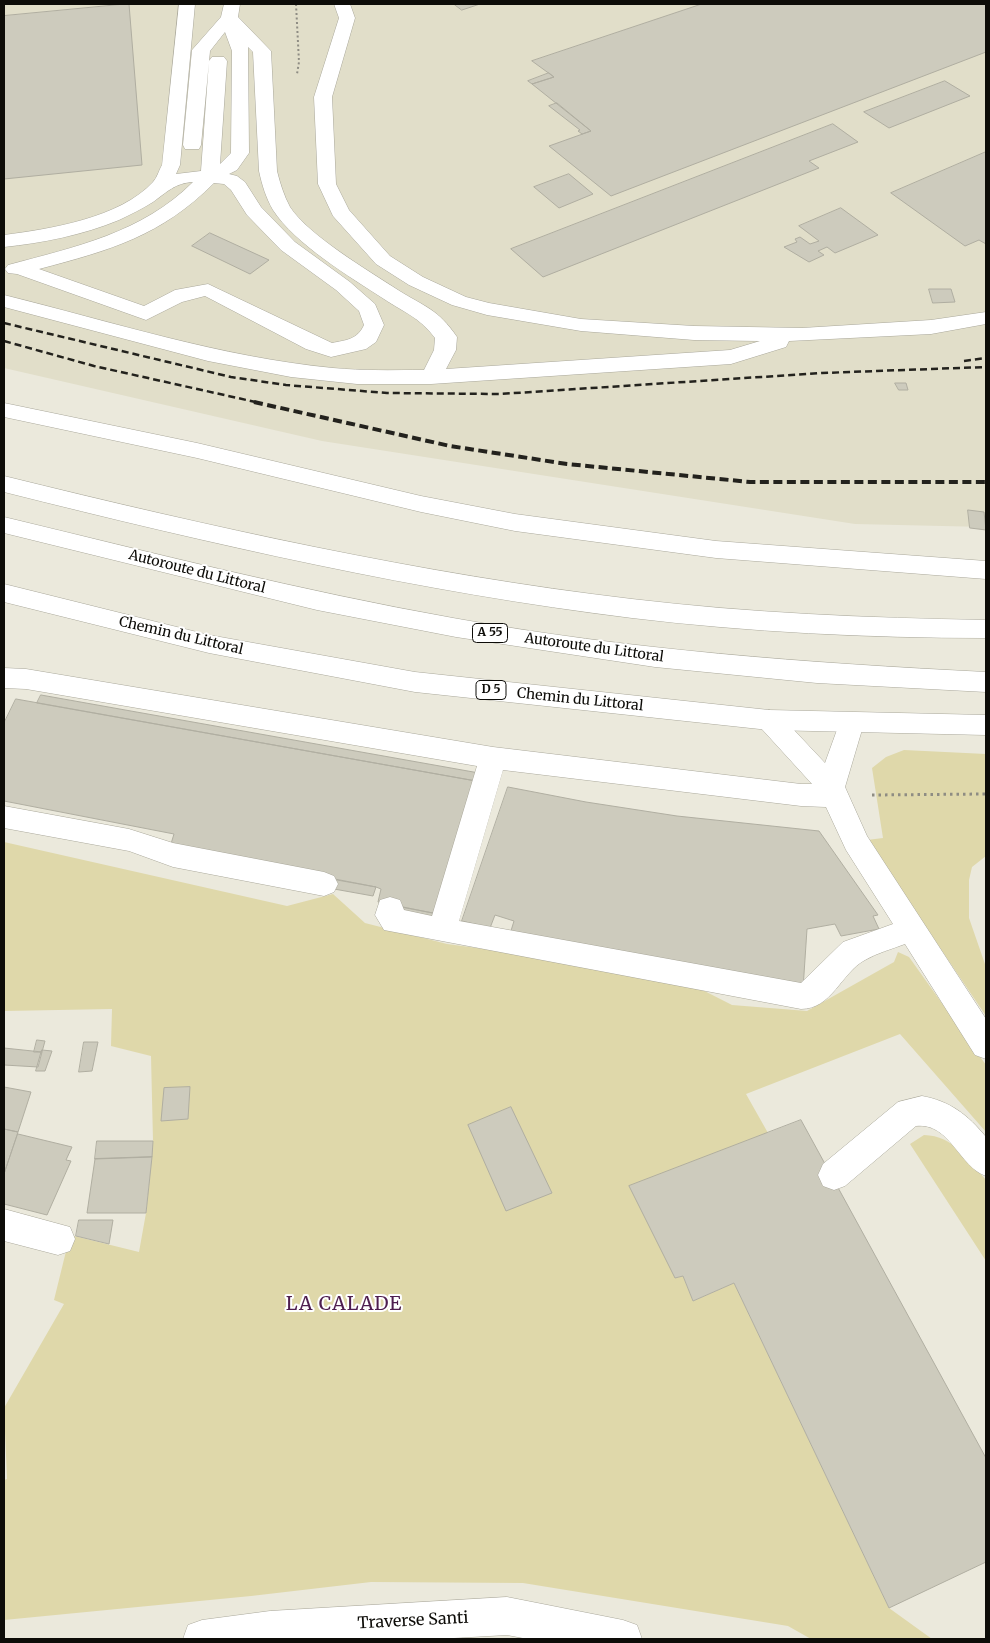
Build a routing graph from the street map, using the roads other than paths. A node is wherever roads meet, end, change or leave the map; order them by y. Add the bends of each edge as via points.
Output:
1 (342, 4) edge
2 (185, 11) edge
3 (227, 17) edge
4 (164, 50) dead end
5 (162, 79) dead end
6 (154, 173) junction
7 (210, 176) junction
8 (188, 177) junction
9 (184, 201) junction
10 (51, 232) junction
11 (4, 241) edge
12 (12, 269) edge
13 (4, 301) edge
14 (986, 318) edge
15 (802, 335) junction
16 (431, 377) junction
17 (4, 398) edge
18 (4, 410) edge
19 (60, 422) junction
20 (4, 484) edge
21 (4, 525) edge
22 (986, 570) edge
23 (4, 593) edge
24 (986, 629) edge
25 (4, 678) edge
26 (986, 682) edge
27 (769, 720) junction
28 (851, 723) junction
29 (986, 725) edge
30 (493, 758) junction
31 (833, 791) junction
32 (4, 817) edge
33 (324, 884) dead end
34 (390, 908) dead end
35 (912, 929) junction
36 (442, 930) junction
37 (986, 1046) edge
38 (986, 1161) edge
39 (834, 1175) dead end
40 (4, 1225) edge
41 (58, 1238) dead end
42 (202, 1639) edge
43 (623, 1639) edge

1 - 15 main road via 347,18 322,97 328,184 340,212 383,260 433,289 487,310 580,325 694,333
2 - 4 main road
2 - 6 main road via 172,165
3 - 7 main road
3 - 7 main road via 241,51 240,153 230,166
3 - 8 main road via 201,50
3 - 16 main road via 262,51 268,171 282,209 304,234 430,318 446,337 445,350
5 - 6 main road
6 - 8 main road
6 - 10 main road via 123,211 88,224
7 - 8 main road
7 - 9 main road
7 - 12 main road via 230,180 238,186 254,211 288,246 368,308 374,325 369,338 332,350 313,344 208,290 178,294 146,314
8 - 9 main road
9 - 12 main road via 148,226 99,248
10 - 11 main road
10 - 12 main road
13 - 16 main road via 243,362 332,375
14 - 15 main road via 932,328
15 - 16 main road via 731,357
17 - 19 main road
18 - 19 main road
19 - 22 main road via 450,510 549,527 798,557
20 - 24 main road via 327,559 584,602 828,625
21 - 26 main road, Autoroute du Littoral / A 55 via 317,601 456,628 674,659 817,673
23 - 27 main road, Chemin du Littoral / D 5 via 208,644 415,682
25 - 30 main road via 26,679
27 - 28 main road, Chemin du Littoral / D 5
27 - 31 main road
28 - 29 main road, Chemin du Littoral / D 5
28 - 31 main road
30 - 31 main road via 801,795
30 - 36 main road
31 - 35 main road via 856,842
32 - 33 main road via 145,843 157,851 173,855
34 - 36 main road via 388,915 394,921
35 - 36 main road via 852,951 808,996
35 - 37 main road
38 - 39 main road via 948,1117 920,1110 909,1112
40 - 41 main road
42 - 43 main road, Traverse Santi via 270,1630 507,1616

